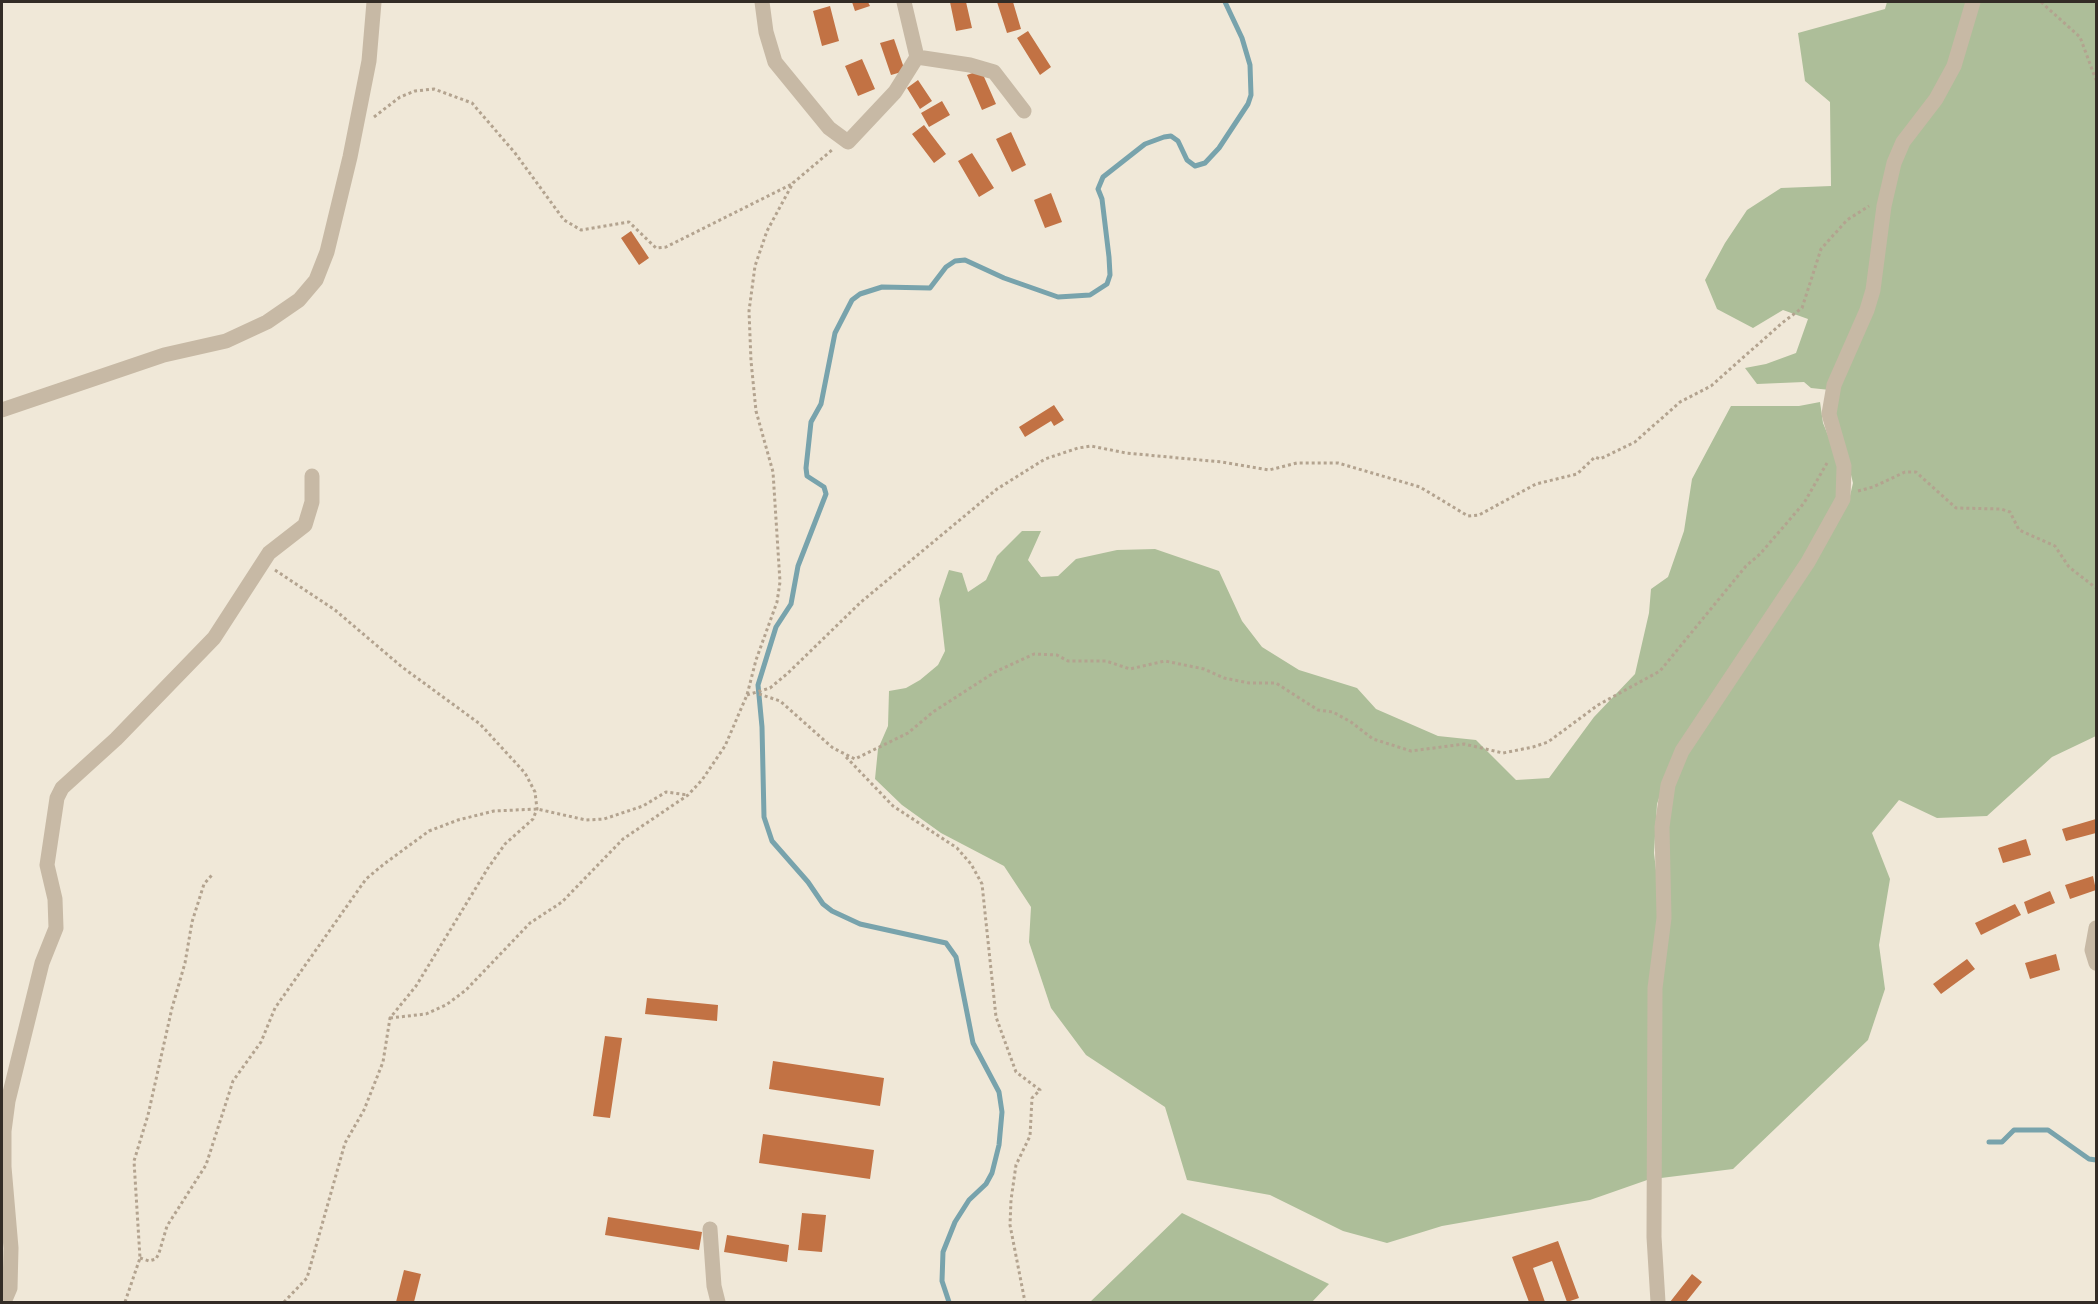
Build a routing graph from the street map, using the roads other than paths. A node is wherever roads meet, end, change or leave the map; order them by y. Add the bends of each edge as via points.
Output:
1 (374, 2) edge
2 (762, 2) edge
3 (904, 2) edge
4 (1973, 2) edge
5 (917, 57) junction
6 (1024, 111) dead end
7 (2, 410) edge
8 (312, 476) dead end
9 (2097, 928) edge
10 (2097, 963) edge
11 (710, 1229) dead end
12 (4, 1302) edge
13 (718, 1302) edge
14 (1658, 1302) edge

1 - 7 street via 369,61 330,241 316,280 299,300 267,322 226,341 164,355
2 - 5 street via 775,62 829,128 848,142 894,92
3 - 5 street
4 - 14 street via 1954,66 1936,99 1903,142 1894,163 1885,198 1873,290 1829,402 1831,425 1844,466 1845,489 1838,510 1808,562 1682,751 1664,802 1664,918 1654,998 1654,1237
5 - 6 street via 994,72
8 - 12 street via 312,502 305,525 275,548 214,638 116,739 62,788 57,798 47,865 55,899 56,928 42,963 4,1131 11,1248 10,1288
9 - 10 street via 2092,950
11 - 13 street

